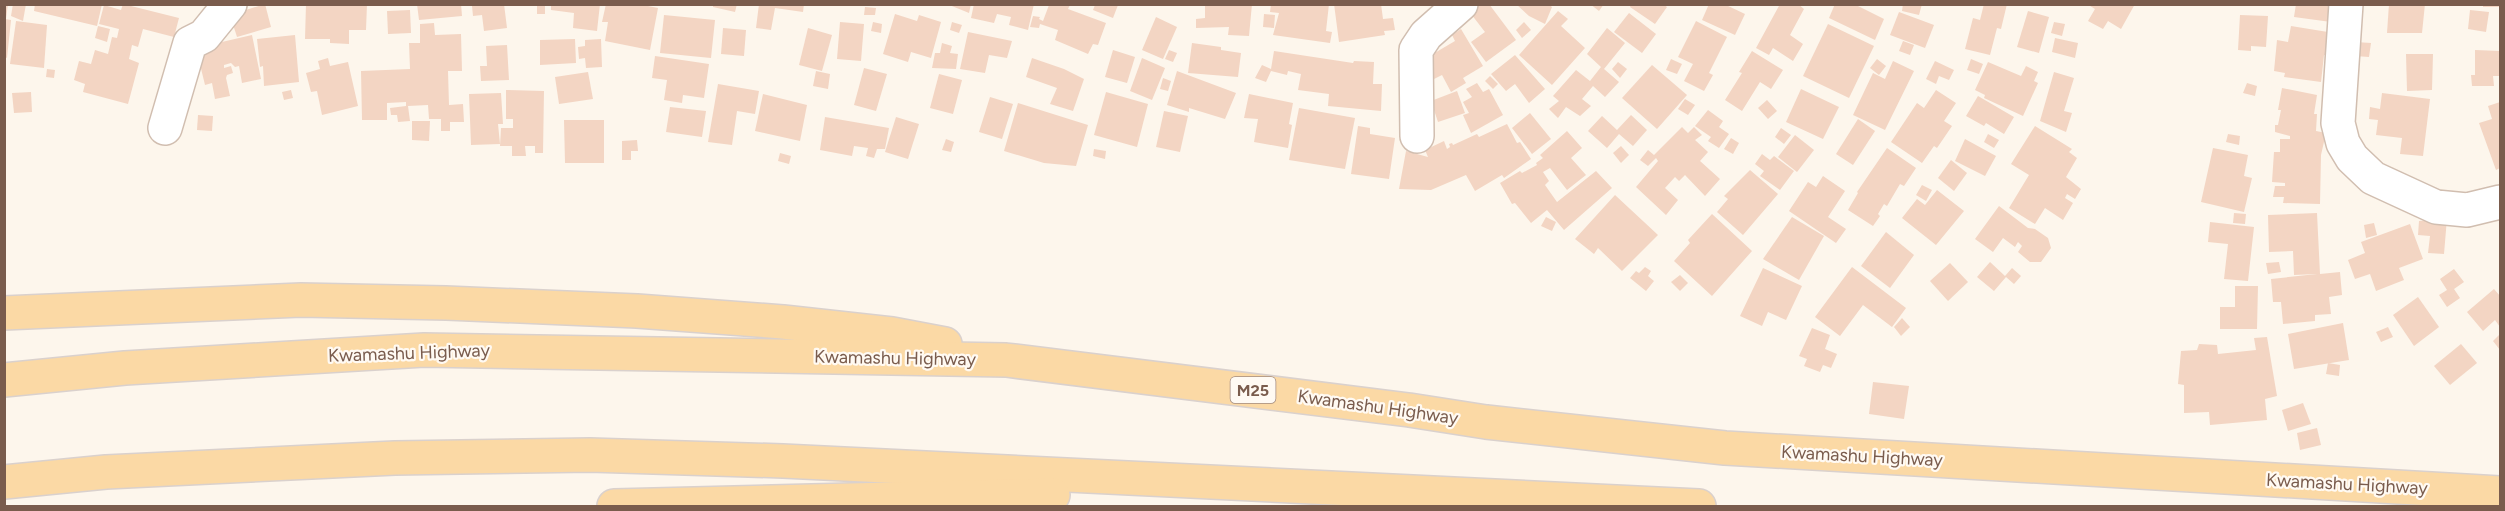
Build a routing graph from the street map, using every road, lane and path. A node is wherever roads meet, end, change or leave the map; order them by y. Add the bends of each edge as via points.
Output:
1 (230, 4) edge
2 (1461, 4) edge
3 (2346, 4) edge
4 (165, 128) dead end
5 (1417, 136) dead end
6 (2500, 202) edge
7 (4, 313) edge
8 (1006, 360) junction
9 (4, 380) edge
10 (4, 482) edge
11 (1261, 486) junction
12 (2500, 493) edge
13 (614, 507) edge
14 (1699, 507) edge

1 - 4 street via 204,36 190,43
2 - 5 street via 1426,35 1416,50
3 - 6 street via 2338,123 2343,144 2352,158 2373,178 2436,207 2467,210
7 - 8 main road via 301,300 625,310 892,334
8 - 9 main road, Kwamashu Highway / M25 via 424,350 125,368
8 - 12 main road, Kwamashu Highway / M25 via 1486,422 1725,448
10 - 11 main road via 106,472 395,458 591,455
11 - 13 main road
11 - 14 main road

